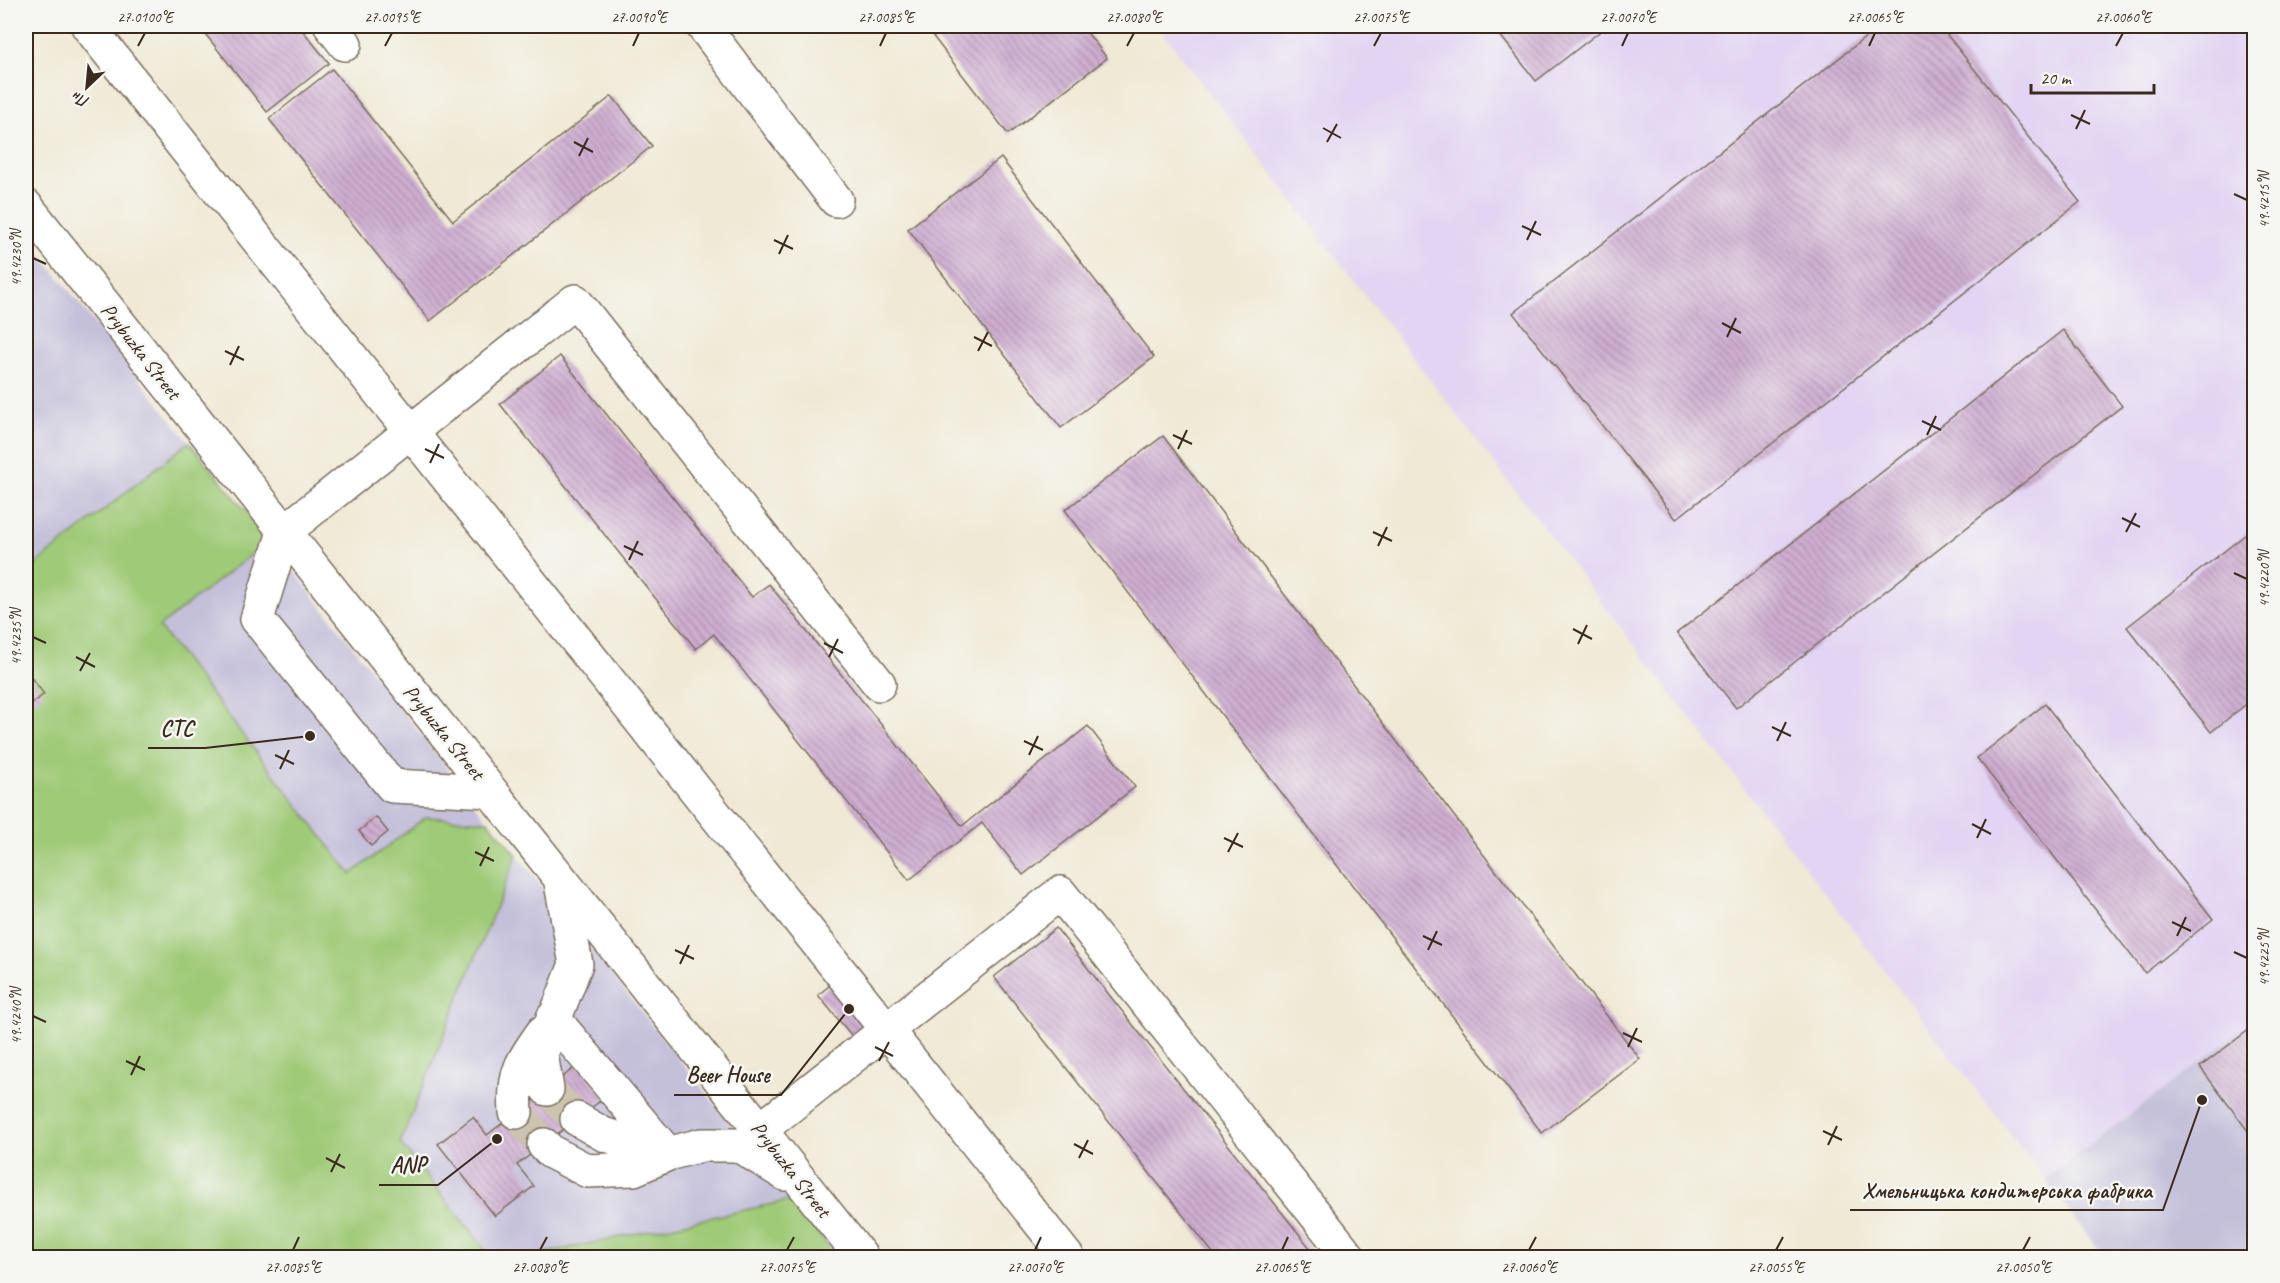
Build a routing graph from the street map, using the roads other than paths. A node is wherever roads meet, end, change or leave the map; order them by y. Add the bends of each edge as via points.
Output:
1 (88, 26) edge
2 (703, 26) edge
3 (836, 200) dead end
4 (26, 206) edge
5 (411, 431) junction
6 (284, 532) junction
7 (879, 684) dead end
8 (491, 791) junction
9 (560, 878) junction
10 (553, 1018) junction
11 (887, 1030) junction
12 (547, 1089) tunnel mouth
13 (516, 1113) tunnel mouth
14 (577, 1119) tunnel mouth
15 (760, 1130) junction
16 (544, 1145) tunnel mouth
17 (668, 1154) junction
18 (807, 1188) junction
19 (862, 1257) edge
20 (1068, 1257) edge
21 (1350, 1257) edge

1 - 5 street
2 - 3 street
4 - 6 street, Prybuzka Street
5 - 6 street
5 - 7 street via 575,301
5 - 11 street
6 - 8 street, Prybuzka Street
6 - 8 street via 257,619 392,786
8 - 9 street, Prybuzka Street
9 - 10 street via 576,963
9 - 15 street, Prybuzka Street
10 - 12 street via 542,1054
10 - 13 street via 529,1051 514,1085
10 - 17 street
11 - 15 street
11 - 20 street
11 - 21 street via 1060,893
14 - 17 street via 603,1134
15 - 18 street, Prybuzka Street
16 - 17 street via 588,1171 634,1168
17 - 18 street via 701,1145 738,1145
18 - 19 street, Prybuzka Street

